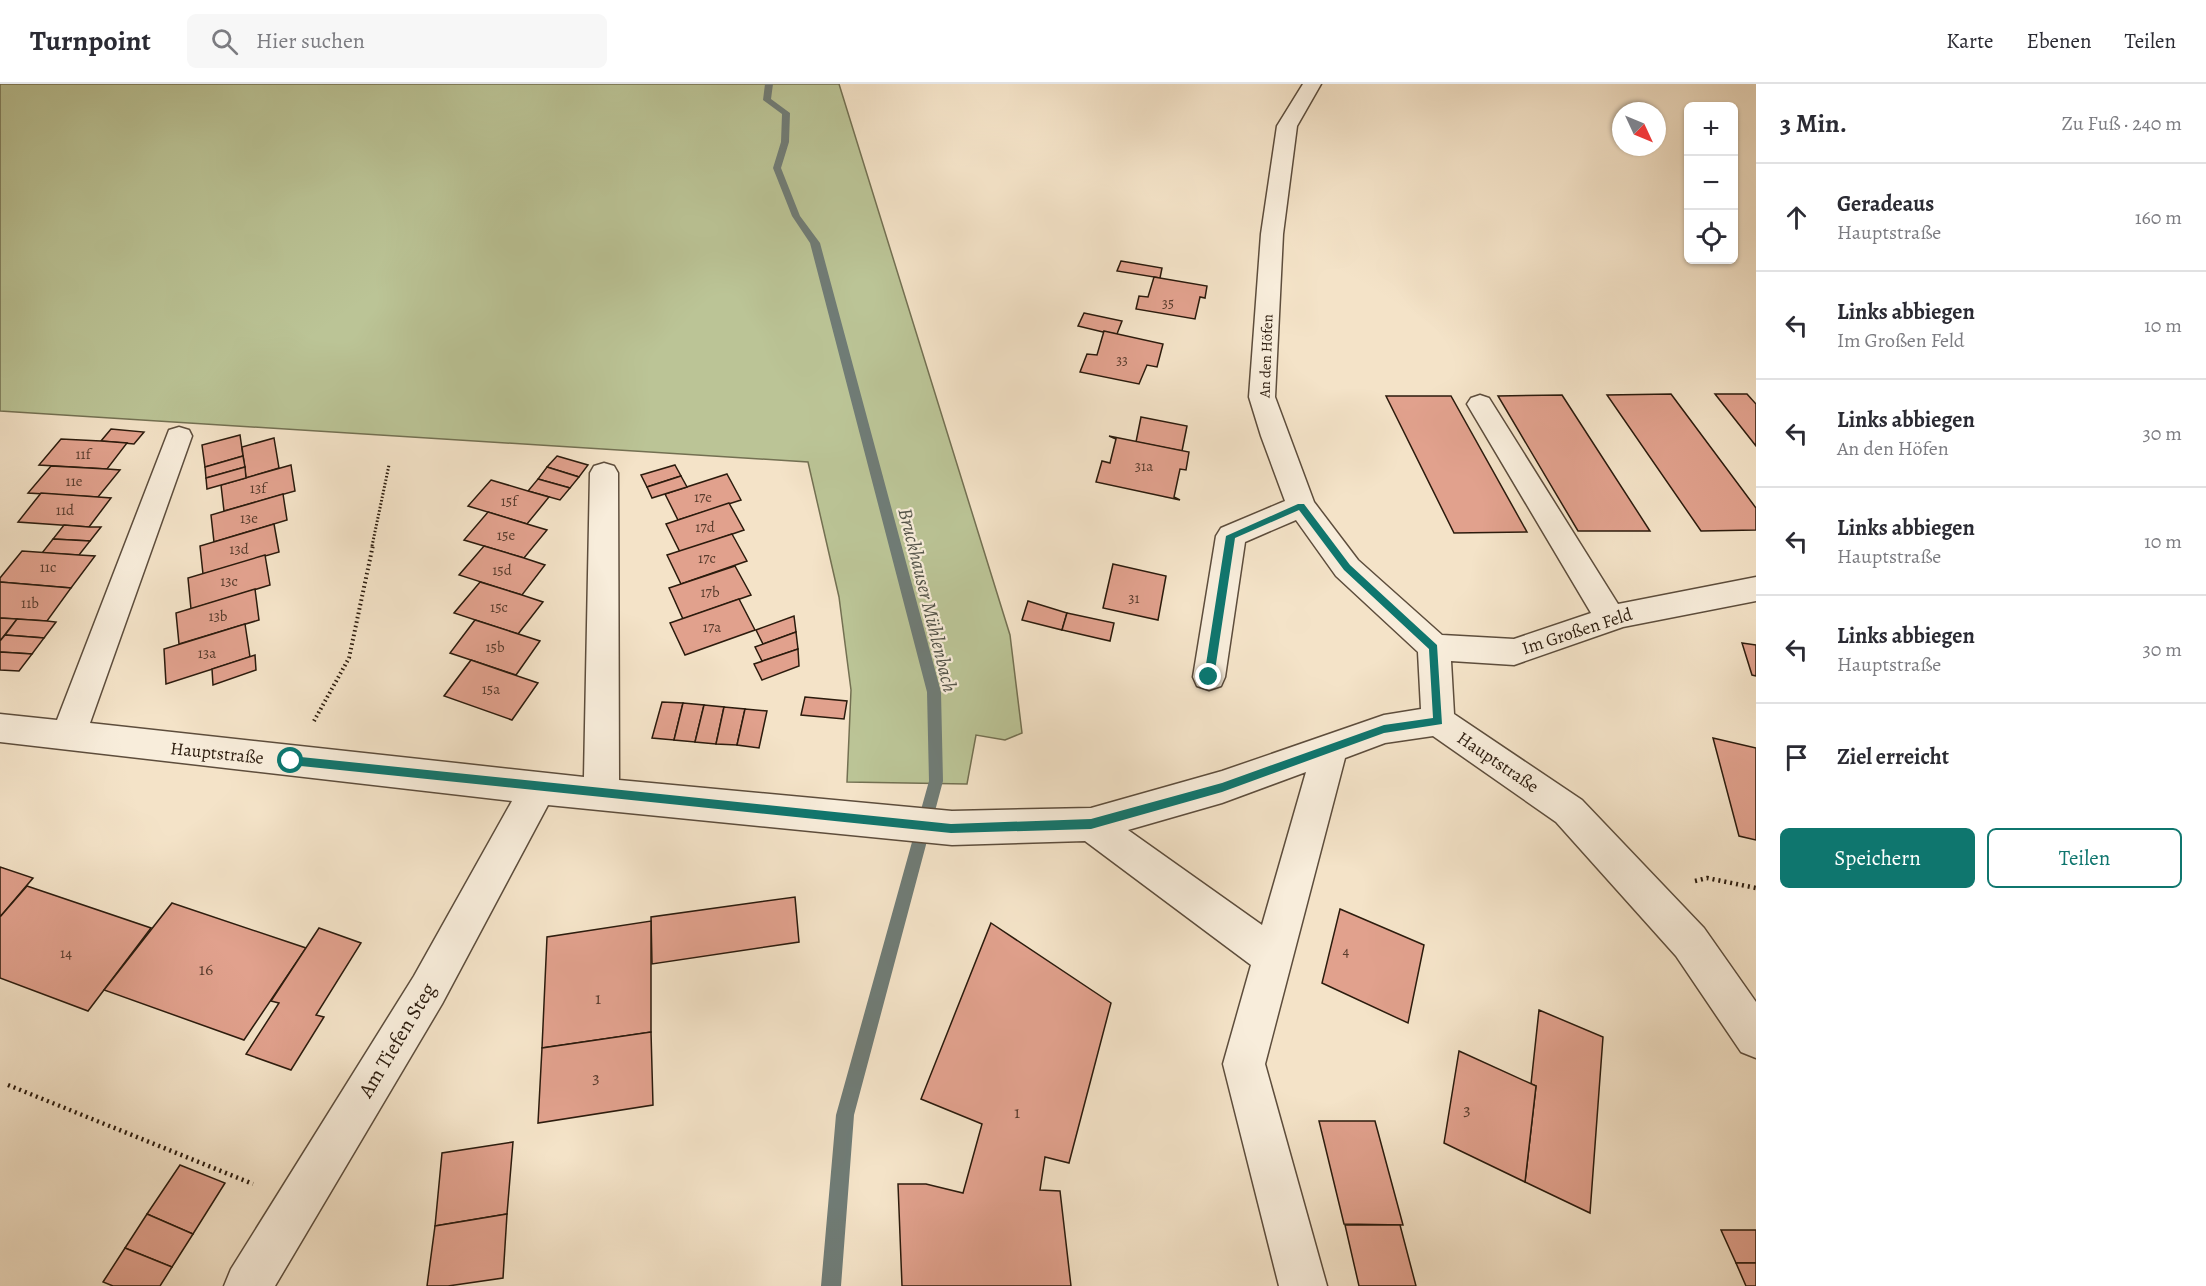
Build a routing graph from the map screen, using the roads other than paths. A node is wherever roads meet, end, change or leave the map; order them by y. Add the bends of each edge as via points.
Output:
1 (1312, 84) edge
2 (1480, 404) dead end
3 (179, 436) dead end
4 (604, 473) dead end
5 (1301, 506) junction
6 (1756, 589) edge
7 (1610, 618) junction
8 (1434, 647) junction
9 (1209, 677) dead end
10 (1438, 721) junction
11 (0, 729) edge
12 (68, 737) junction
13 (1330, 749) junction
14 (538, 788) junction
15 (601, 794) junction
16 (1091, 824) junction
17 (1272, 956) junction
18 (1756, 1037) edge
19 (248, 1286) edge
20 (1303, 1286) edge

1 - 5 street, An den Höfen via 1287,126 1272,234 1262,397
2 - 7 street
3 - 12 street
4 - 15 street
5 - 8 street, An den Höfen via 1347,568
5 - 9 street via 1231,536
6 - 7 street, Im Großen Feld
7 - 8 street, Im Großen Feld via 1514,651
8 - 10 street
10 - 13 street, Hauptstraße via 1384,729
10 - 18 street, Hauptstraße via 1569,811 1690,942
11 - 12 street, Hauptstraße
12 - 14 street, Hauptstraße
13 - 16 street, Hauptstraße via 1222,787
13 - 17 street
14 - 15 street, Hauptstraße
14 - 19 street, Am Tiefen Steg via 428,990
15 - 16 street, Hauptstraße via 951,828
16 - 17 street
17 - 20 street via 1244,1064

